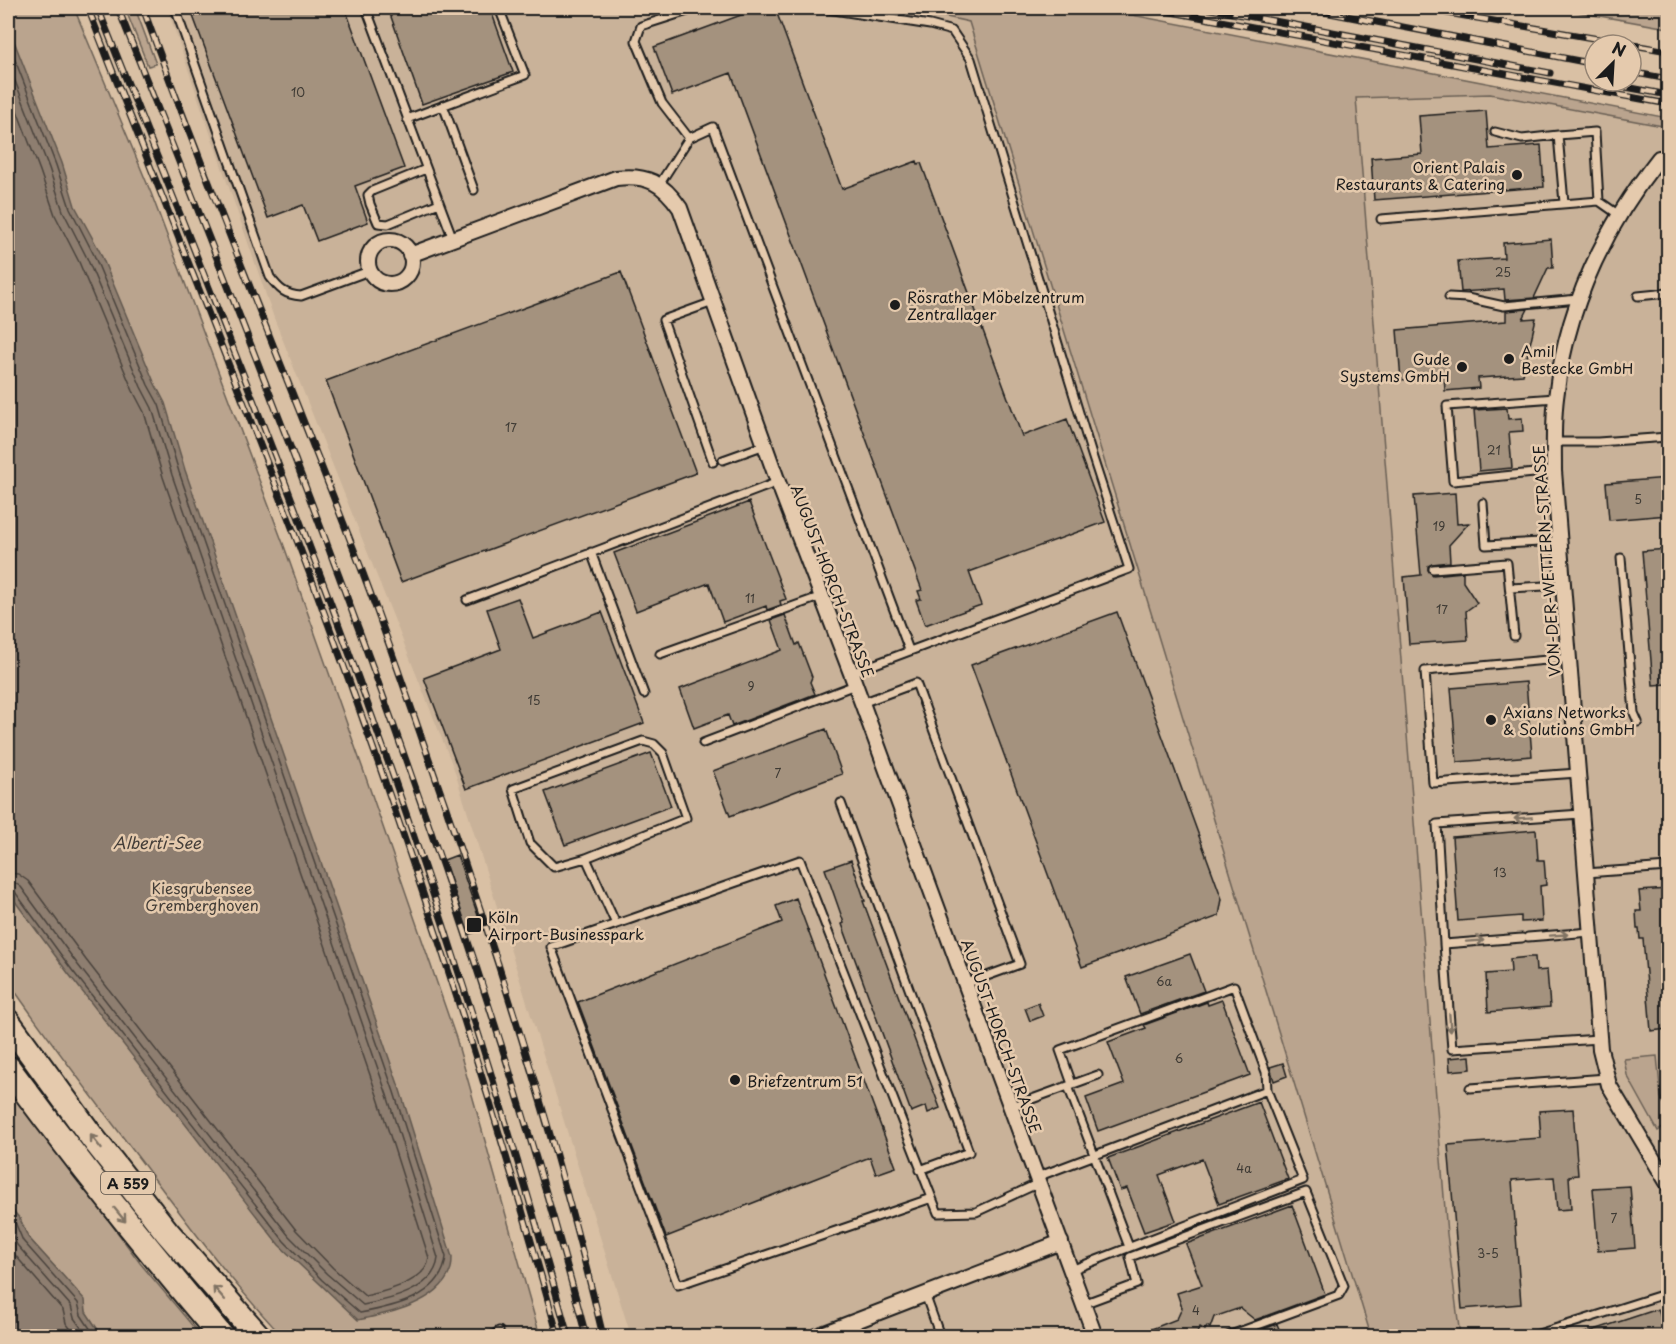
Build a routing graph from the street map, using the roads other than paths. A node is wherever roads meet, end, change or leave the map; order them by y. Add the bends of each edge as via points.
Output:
1 (175, 8) edge
2 (366, 8) edge
3 (499, 8) edge
4 (698, 8) edge
5 (821, 8) edge
6 (443, 105) junction
7 (408, 119) junction
8 (1495, 132) dead end
9 (1558, 135) junction
10 (689, 138) junction
11 (1664, 161) edge
12 (426, 169) junction
13 (659, 185) junction
14 (474, 190) dead end
15 (1599, 201) junction
16 (439, 203) junction
17 (1564, 203) junction
18 (1619, 215) junction
19 (1381, 219) dead end
20 (453, 239) junction
21 (410, 255) junction
22 (369, 271) junction
23 (1668, 293) edge
24 (1638, 296) dead end
25 (1449, 297) dead end
26 (1578, 299) junction
27 (713, 302) junction
28 (1556, 398) junction
29 (1668, 437) edge
30 (1554, 442) junction
31 (765, 445) junction
32 (723, 460) dead end
33 (713, 462) dead end
34 (1554, 471) junction
35 (778, 482) junction
36 (1483, 503) dead end
37 (1559, 541) junction
38 (591, 552) junction
39 (1621, 558) dead end
40 (1433, 569) dead end
41 (1563, 585) junction
42 (1510, 588) junction
43 (822, 596) junction
44 (466, 600) dead end
45 (1514, 636) dead end
46 (909, 650) junction
47 (660, 654) dead end
48 (1569, 658) junction
49 (853, 679) junction
50 (644, 694) dead end
51 (862, 703) junction
52 (1638, 722) dead end
53 (703, 743) dead end
54 (1578, 773) junction
55 (841, 803) dead end
56 (1581, 814) junction
57 (585, 858) junction
58 (1668, 867) edge
59 (1586, 873) junction
60 (616, 924) junction
61 (1590, 933) junction
62 (1444, 944) junction
63 (965, 984) junction
64 (8, 1022) edge
65 (1599, 1039) junction
66 (8, 1068) edge
67 (1098, 1075) dead end
68 (1607, 1078) junction
69 (1070, 1085) junction
70 (1470, 1088) dead end
71 (1267, 1090) junction
72 (1010, 1107) junction
73 (1094, 1156) junction
74 (920, 1170) junction
75 (1038, 1180) junction
76 (1303, 1180) junction
77 (1668, 1184) edge
78 (1306, 1192) junction
79 (932, 1198) junction
80 (1061, 1242) junction
81 (1129, 1247) junction
82 (1071, 1270) junction
83 (1668, 1293) edge
84 (925, 1294) junction
85 (1083, 1304) junction
86 (854, 1321) junction
87 (499, 1331) dead end
88 (221, 1336) edge
89 (258, 1336) edge
90 (492, 1336) edge
91 (820, 1336) edge
92 (858, 1336) edge
93 (940, 1336) edge
94 (1095, 1336) edge
95 (1228, 1336) edge
96 (1532, 1336) edge

1 - 22 lane via 270,277 279,289 301,296
2 - 7 lane
3 - 6 lane via 525,75
4 - 10 lane via 641,26 636,41 662,103
5 - 46 lane via 952,31 971,58 1129,569
6 - 7 lane
6 - 14 lane
7 - 12 lane
8 - 9 lane via 1522,139
9 - 15 lane via 1595,132
9 - 17 lane
10 - 13 lane
10 - 46 lane via 712,127
11 - 18 street, VON-DER-WETTERN-STRASSE via 1640,182
12 - 16 lane
12 - 16 lane via 372,191 368,195 375,218 378,223 388,224
13 - 20 street via 639,177 616,178
13 - 27 street, AUGUST-HORCH-STRASSE via 680,208
15 - 17 lane
15 - 18 lane
16 - 20 lane
17 - 19 lane
18 - 26 street, VON-DER-WETTERN-STRASSE via 1595,257
20 - 21 street
21 - 22 street via 410,270 394,284 379,282
21 - 22 street via 396,241 382,242 371,250
23 - 24 lane
25 - 26 lane via 1504,306
26 - 28 street, VON-DER-WETTERN-STRASSE
27 - 31 street, AUGUST-HORCH-STRASSE
27 - 33 lane via 663,320
28 - 30 street, VON-DER-WETTERN-STRASSE
28 - 34 lane via 1447,406 1453,481
29 - 30 lane
30 - 34 street, VON-DER-WETTERN-STRASSE
31 - 32 lane
31 - 35 street, AUGUST-HORCH-STRASSE
34 - 37 street, VON-DER-WETTERN-STRASSE
35 - 38 lane
35 - 43 street, AUGUST-HORCH-STRASSE
36 - 37 lane via 1486,545
37 - 41 street, VON-DER-WETTERN-STRASSE
38 - 44 lane
38 - 50 lane
39 - 52 lane via 1634,713
40 - 42 lane via 1508,563
41 - 42 lane
41 - 48 street, VON-DER-WETTERN-STRASSE
42 - 45 lane
43 - 47 lane
43 - 49 street, AUGUST-HORCH-STRASSE
46 - 49 lane
48 - 54 street, VON-DER-WETTERN-STRASSE
48 - 54 lane via 1425,671 1432,772 1433,783
49 - 51 street, AUGUST-HORCH-STRASSE
49 - 53 lane
51 - 63 street, AUGUST-HORCH-STRASSE
51 - 63 lane via 916,683 1020,963
54 - 56 street, VON-DER-WETTERN-STRASSE
55 - 74 lane via 969,1152
56 - 59 street, VON-DER-WETTERN-STRASSE
56 -> 62 lane via 1437,824
57 - 57 lane via 687,818 663,753 654,744 643,741 513,789 530,843 554,867
57 - 60 lane
58 - 59 lane
59 - 61 street, VON-DER-WETTERN-STRASSE
60 - 74 lane via 800,860
60 - 79 lane via 551,947 678,1285
62 -> 61 lane
61 - 65 street, VON-DER-WETTERN-STRASSE
62 -> 65 lane via 1452,1049
63 - 72 street, AUGUST-HORCH-STRASSE
89 -> 64 highway, A 559 via 167,1232
65 - 68 street, VON-DER-WETTERN-STRASSE
66 -> 88 highway, A 559 via 148,1250
67 - 69 lane
68 - 70 lane
68 - 77 street, VON-DER-WETTERN-STRASSE
69 - 71 lane via 1060,1050 1234,986 1266,1072
69 - 72 lane
69 - 73 lane
71 - 73 lane
71 - 76 lane
72 - 75 street, AUGUST-HORCH-STRASSE
73 - 75 lane
73 - 81 lane
74 - 79 lane
75 - 79 lane via 976,1212 938,1214
75 - 80 street, AUGUST-HORCH-STRASSE
76 - 78 lane
76 - 81 lane
78 - 85 lane via 1130,1257 1137,1284
78 - 95 lane via 1344,1286 1338,1295
80 - 82 street, AUGUST-HORCH-STRASSE
80 - 84 street
81 - 82 lane
82 - 85 street, AUGUST-HORCH-STRASSE
83 - 96 lane
84 - 86 street
84 - 93 lane
85 - 94 street, AUGUST-HORCH-STRASSE
86 - 91 street
86 - 92 lane
87 - 90 lane

